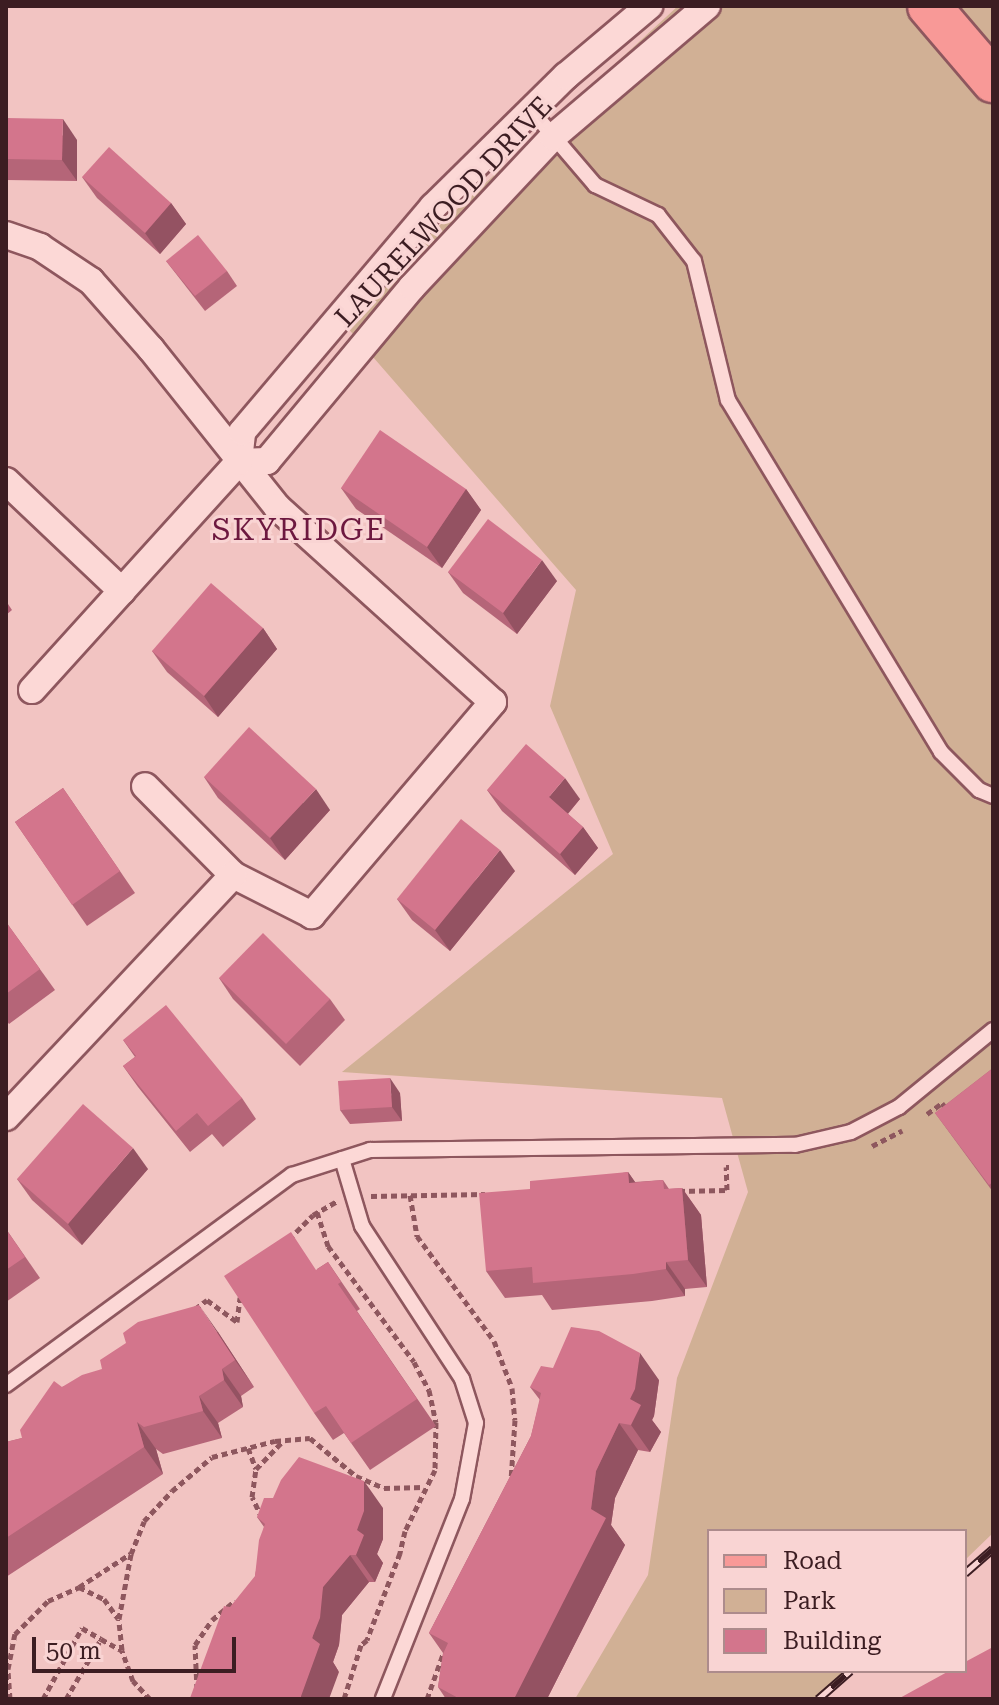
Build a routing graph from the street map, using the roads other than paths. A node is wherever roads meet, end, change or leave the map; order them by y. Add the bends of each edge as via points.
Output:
1 (649, 6) edge
2 (707, 6) edge
3 (929, 6) edge
4 (993, 81) edge
5 (531, 110) junction
6 (553, 137) junction
7 (6, 235) edge
8 (239, 462) junction
9 (6, 481) edge
10 (122, 591) junction
11 (32, 690) dead end
12 (145, 786) dead end
13 (993, 796) edge
14 (233, 875) junction
15 (993, 1030) edge
16 (6, 1117) edge
17 (342, 1159) junction
18 (6, 1385) edge
19 (383, 1699) edge

1 - 5 street, LAURELWOOD DRIVE
2 - 6 street, LAURELWOOD DRIVE
3 - 4 main road
5 - 6 lane
5 - 8 street, LAURELWOOD DRIVE via 433,207 242,432
6 - 8 street, LAURELWOOD DRIVE via 412,287 267,461
6 - 13 lane via 595,185 658,215 694,261 728,400 941,752 979,790
7 - 8 street via 40,247 91,281
8 - 10 street, LAURELWOOD DRIVE
8 - 14 street via 277,507 493,702 312,915
9 - 10 street
10 - 11 street, LAURELWOOD DRIVE
12 - 14 street
14 - 16 street
15 - 17 lane via 899,1107 851,1132 795,1145 370,1150
17 - 18 lane via 292,1175
17 - 19 lane via 362,1226 462,1379 476,1423 462,1499

